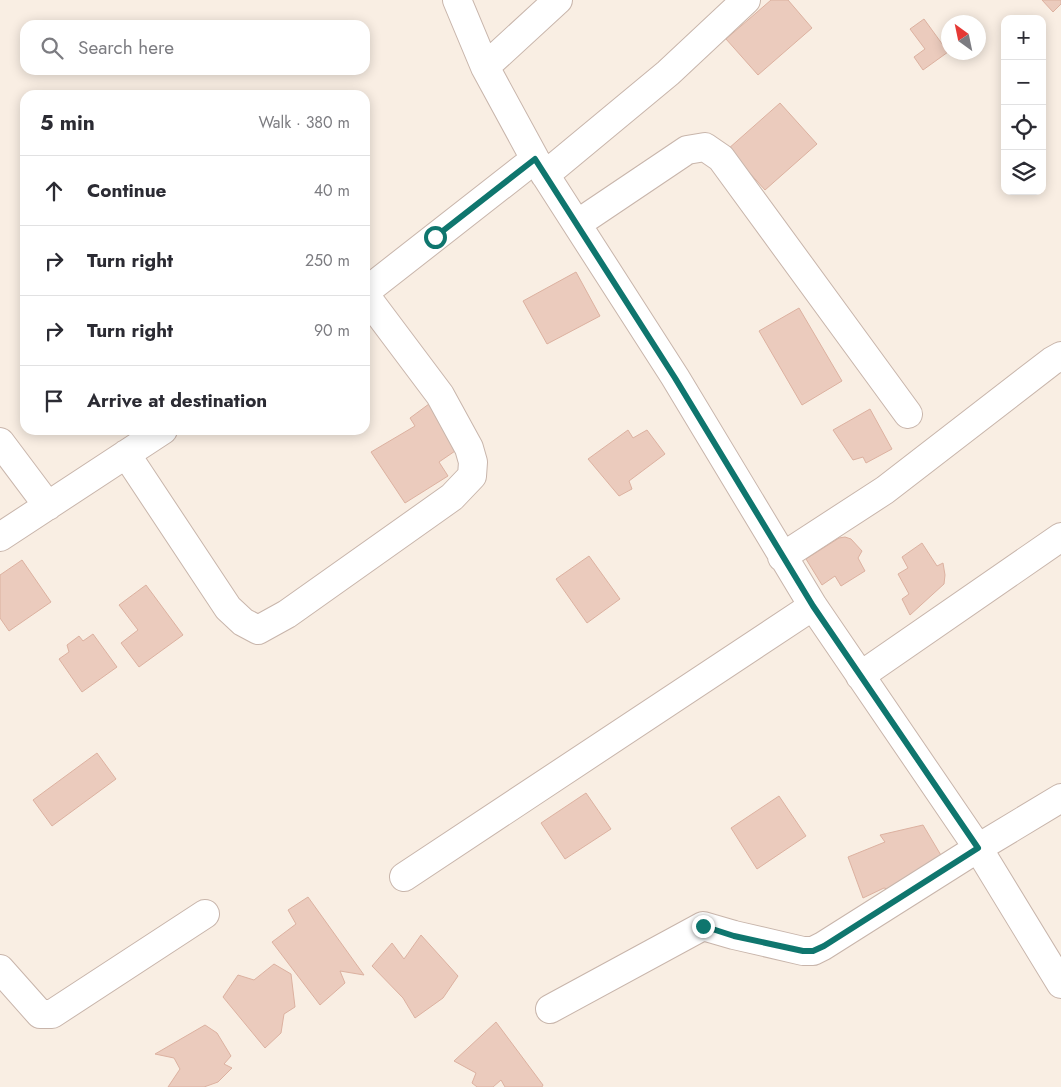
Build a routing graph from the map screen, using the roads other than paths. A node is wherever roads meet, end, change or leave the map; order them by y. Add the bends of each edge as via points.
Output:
1 (458, 0) edge
2 (558, 0) edge
3 (746, 0) edge
4 (485, 67) junction
5 (540, 167) junction
6 (577, 224) junction
7 (370, 290) edge
8 (370, 301) edge
9 (1061, 356) edge
10 (908, 414) dead end
11 (155, 435) edge
12 (0, 442) edge
13 (126, 454) junction
14 (48, 506) junction
15 (0, 538) edge
16 (1061, 538) edge
17 (782, 557) junction
18 (813, 606) junction
19 (860, 676) junction
20 (1061, 798) edge
21 (978, 848) junction
22 (404, 876) dead end
23 (206, 914) dead end
24 (0, 969) edge
25 (1061, 984) edge
26 (550, 1009) dead end

1 - 4 street
2 - 4 street
3 - 5 street via 668,73
4 - 5 street
5 - 6 street
5 - 7 street
6 - 10 street via 687,150 704,147 722,158
6 - 17 street via 675,378
8 - 13 street via 440,395 469,448 474,462 472,476 452,497 287,614 258,630 242,622 228,608
9 - 17 street via 885,490
11 - 13 street
12 - 14 street
13 - 14 street
14 - 15 street
16 - 19 street
17 - 18 street
18 - 19 street
18 - 22 street
19 - 21 street
20 - 21 street
21 - 25 street
21 - 26 street via 813,951 751,940 703,926
23 - 24 street via 52,1014 40,1014

